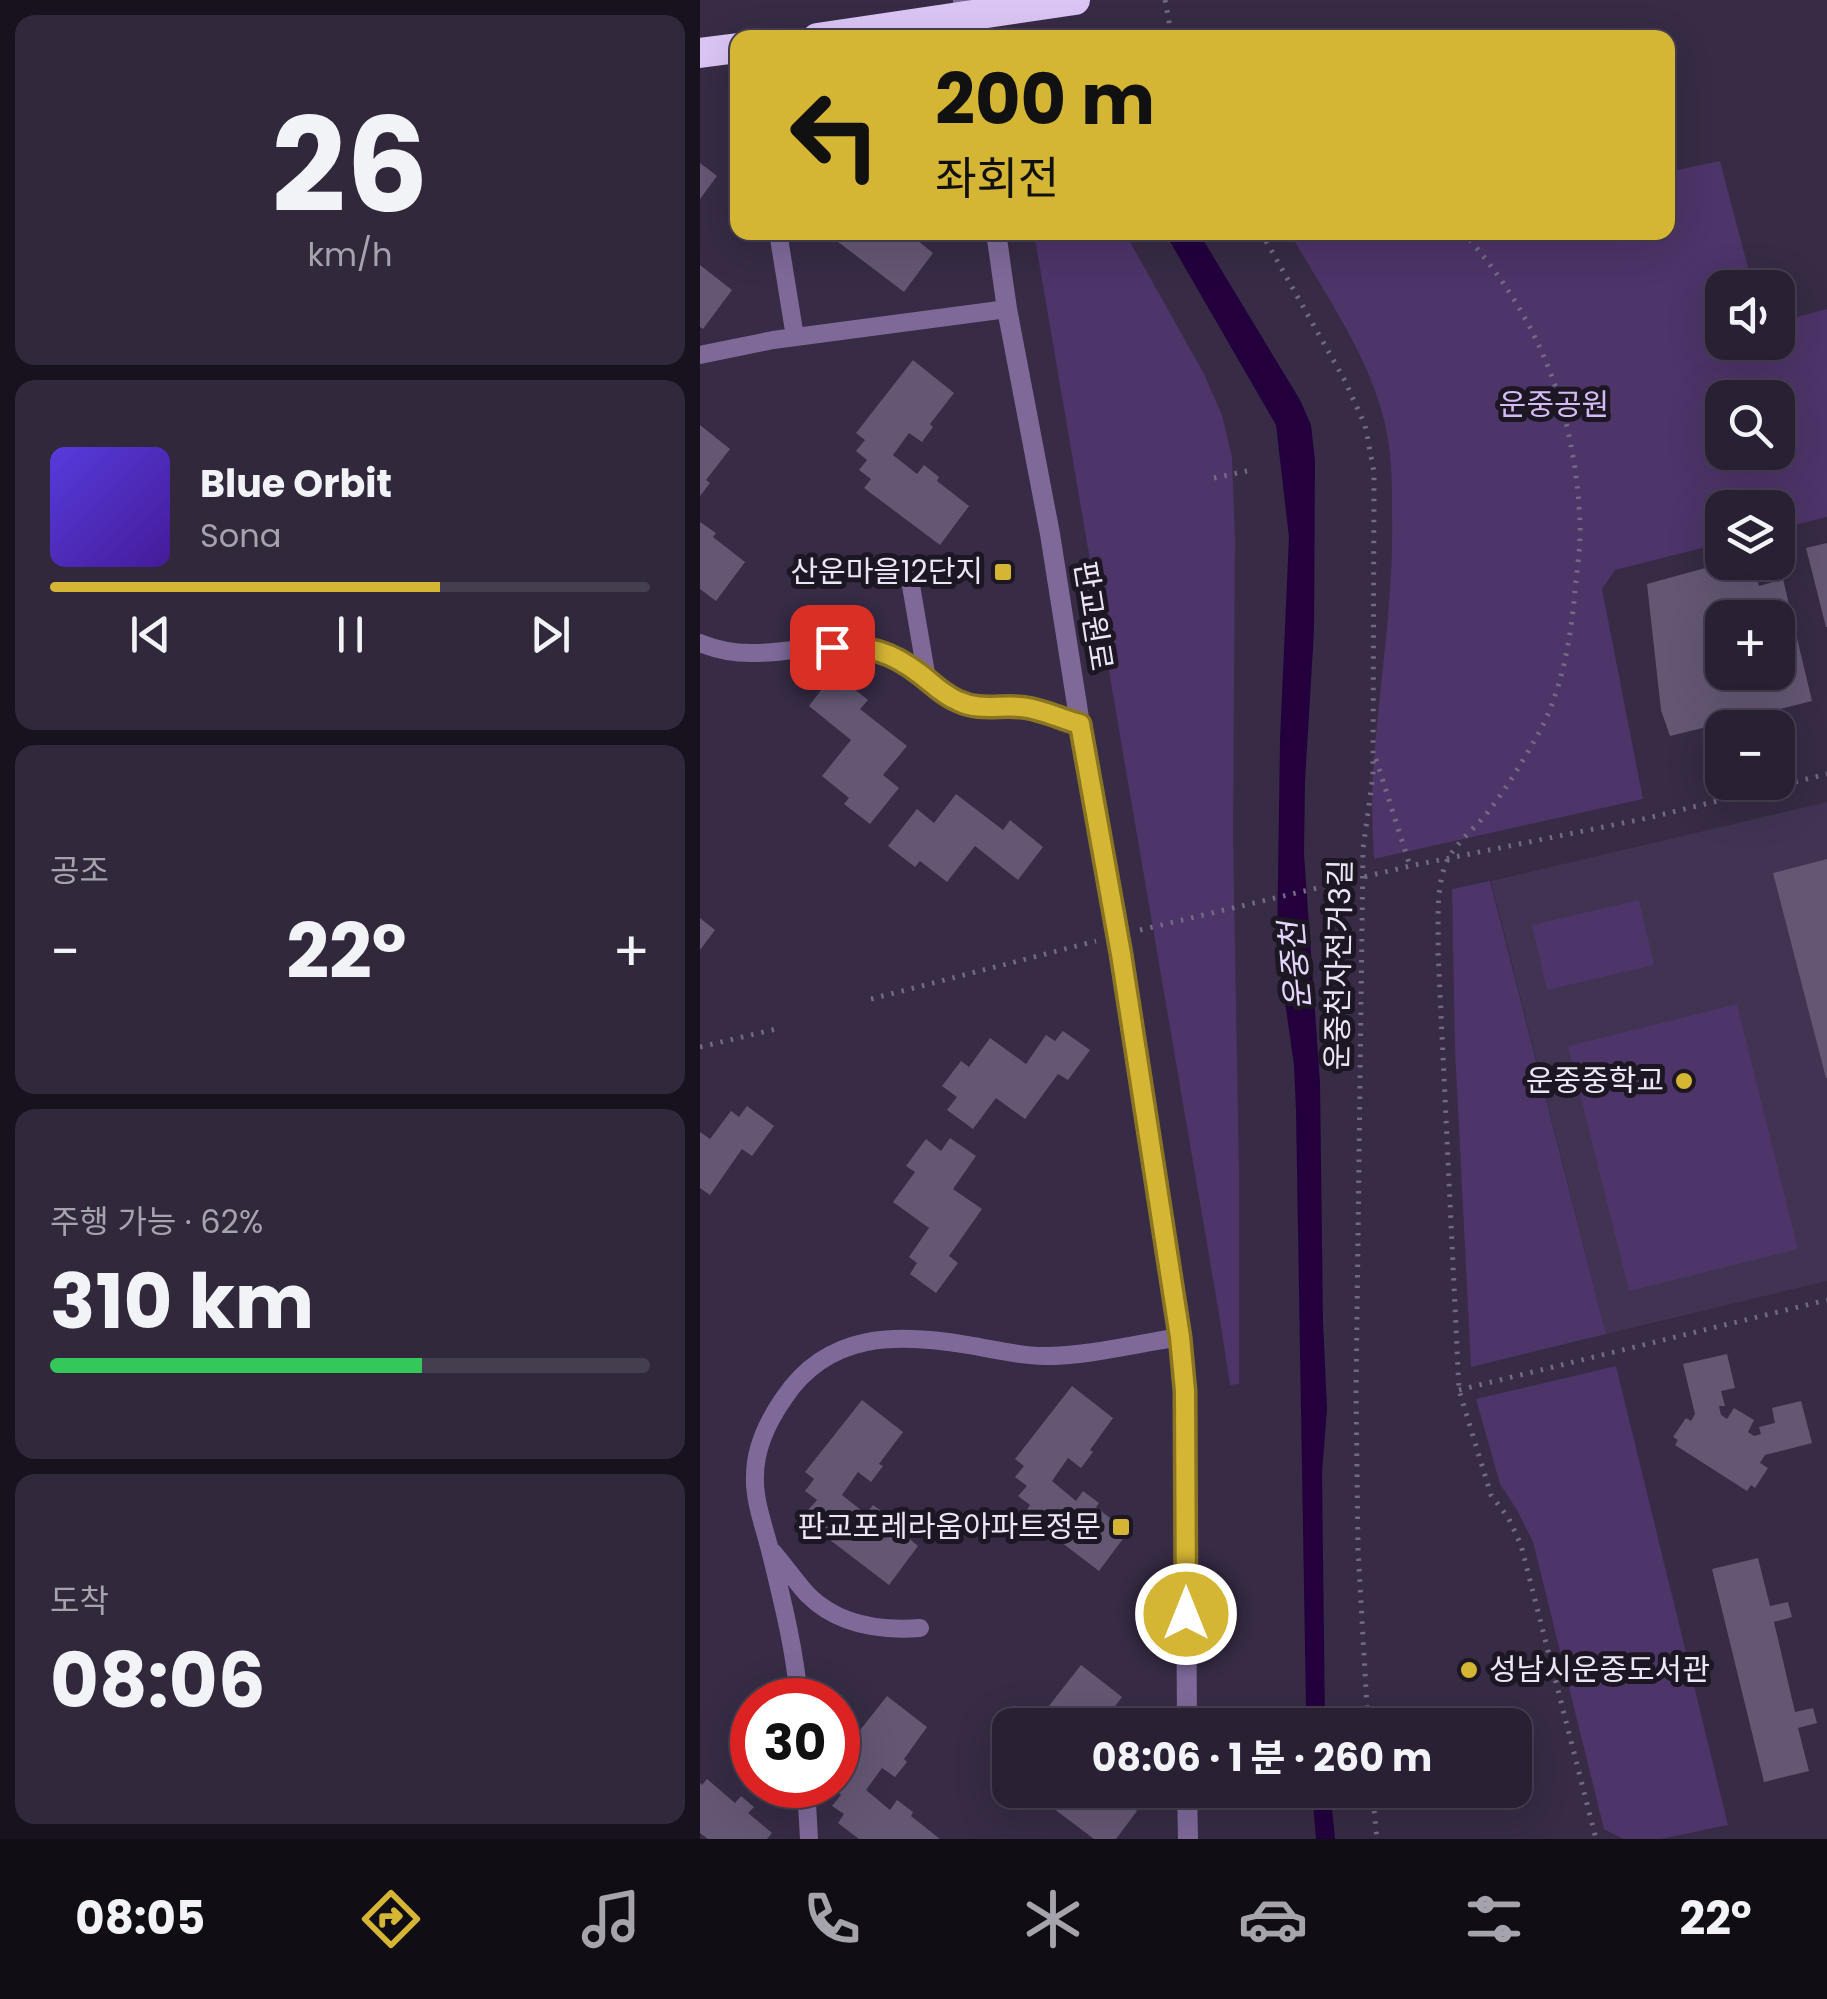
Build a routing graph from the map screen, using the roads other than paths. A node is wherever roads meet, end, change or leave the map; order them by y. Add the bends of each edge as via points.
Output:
1 (964, 0) edge
2 (1075, 0) edge
3 (871, 30) edge
4 (968, 30) edge
5 (730, 49) edge
6 (700, 53) edge
7 (779, 240) edge
8 (997, 240) edge
9 (1006, 309) junction
10 (795, 336) junction
11 (700, 354) edge
12 (908, 568) dead end
13 (700, 644) edge
14 (927, 679) junction
15 (1080, 724) junction
16 (1180, 1337) junction
17 (770, 1548) junction
18 (920, 1628) dead end
19 (796, 1678) edge
20 (1187, 1708) edge
21 (807, 1808) edge
22 (1187, 1808) edge
23 (809, 1839) edge
24 (1188, 1839) edge

1 - 4 street
2 - 3 highway
5 - 6 highway
7 - 10 lane
8 - 9 street, 판교원로
9 - 10 lane
9 - 15 street, 판교원로
10 - 11 lane
12 - 14 lane
13 - 14 lane via 735,654 858,646 896,657
14 - 15 lane via 959,702 1022,706
15 - 16 street, 판교원로
16 - 17 lane via 1053,1356 903,1339 852,1344 828,1354 792,1385 757,1452 754,1479
16 - 20 street, 판교원로
17 - 18 lane via 828,1610 875,1628
17 - 19 lane
21 - 23 lane
22 - 24 street

